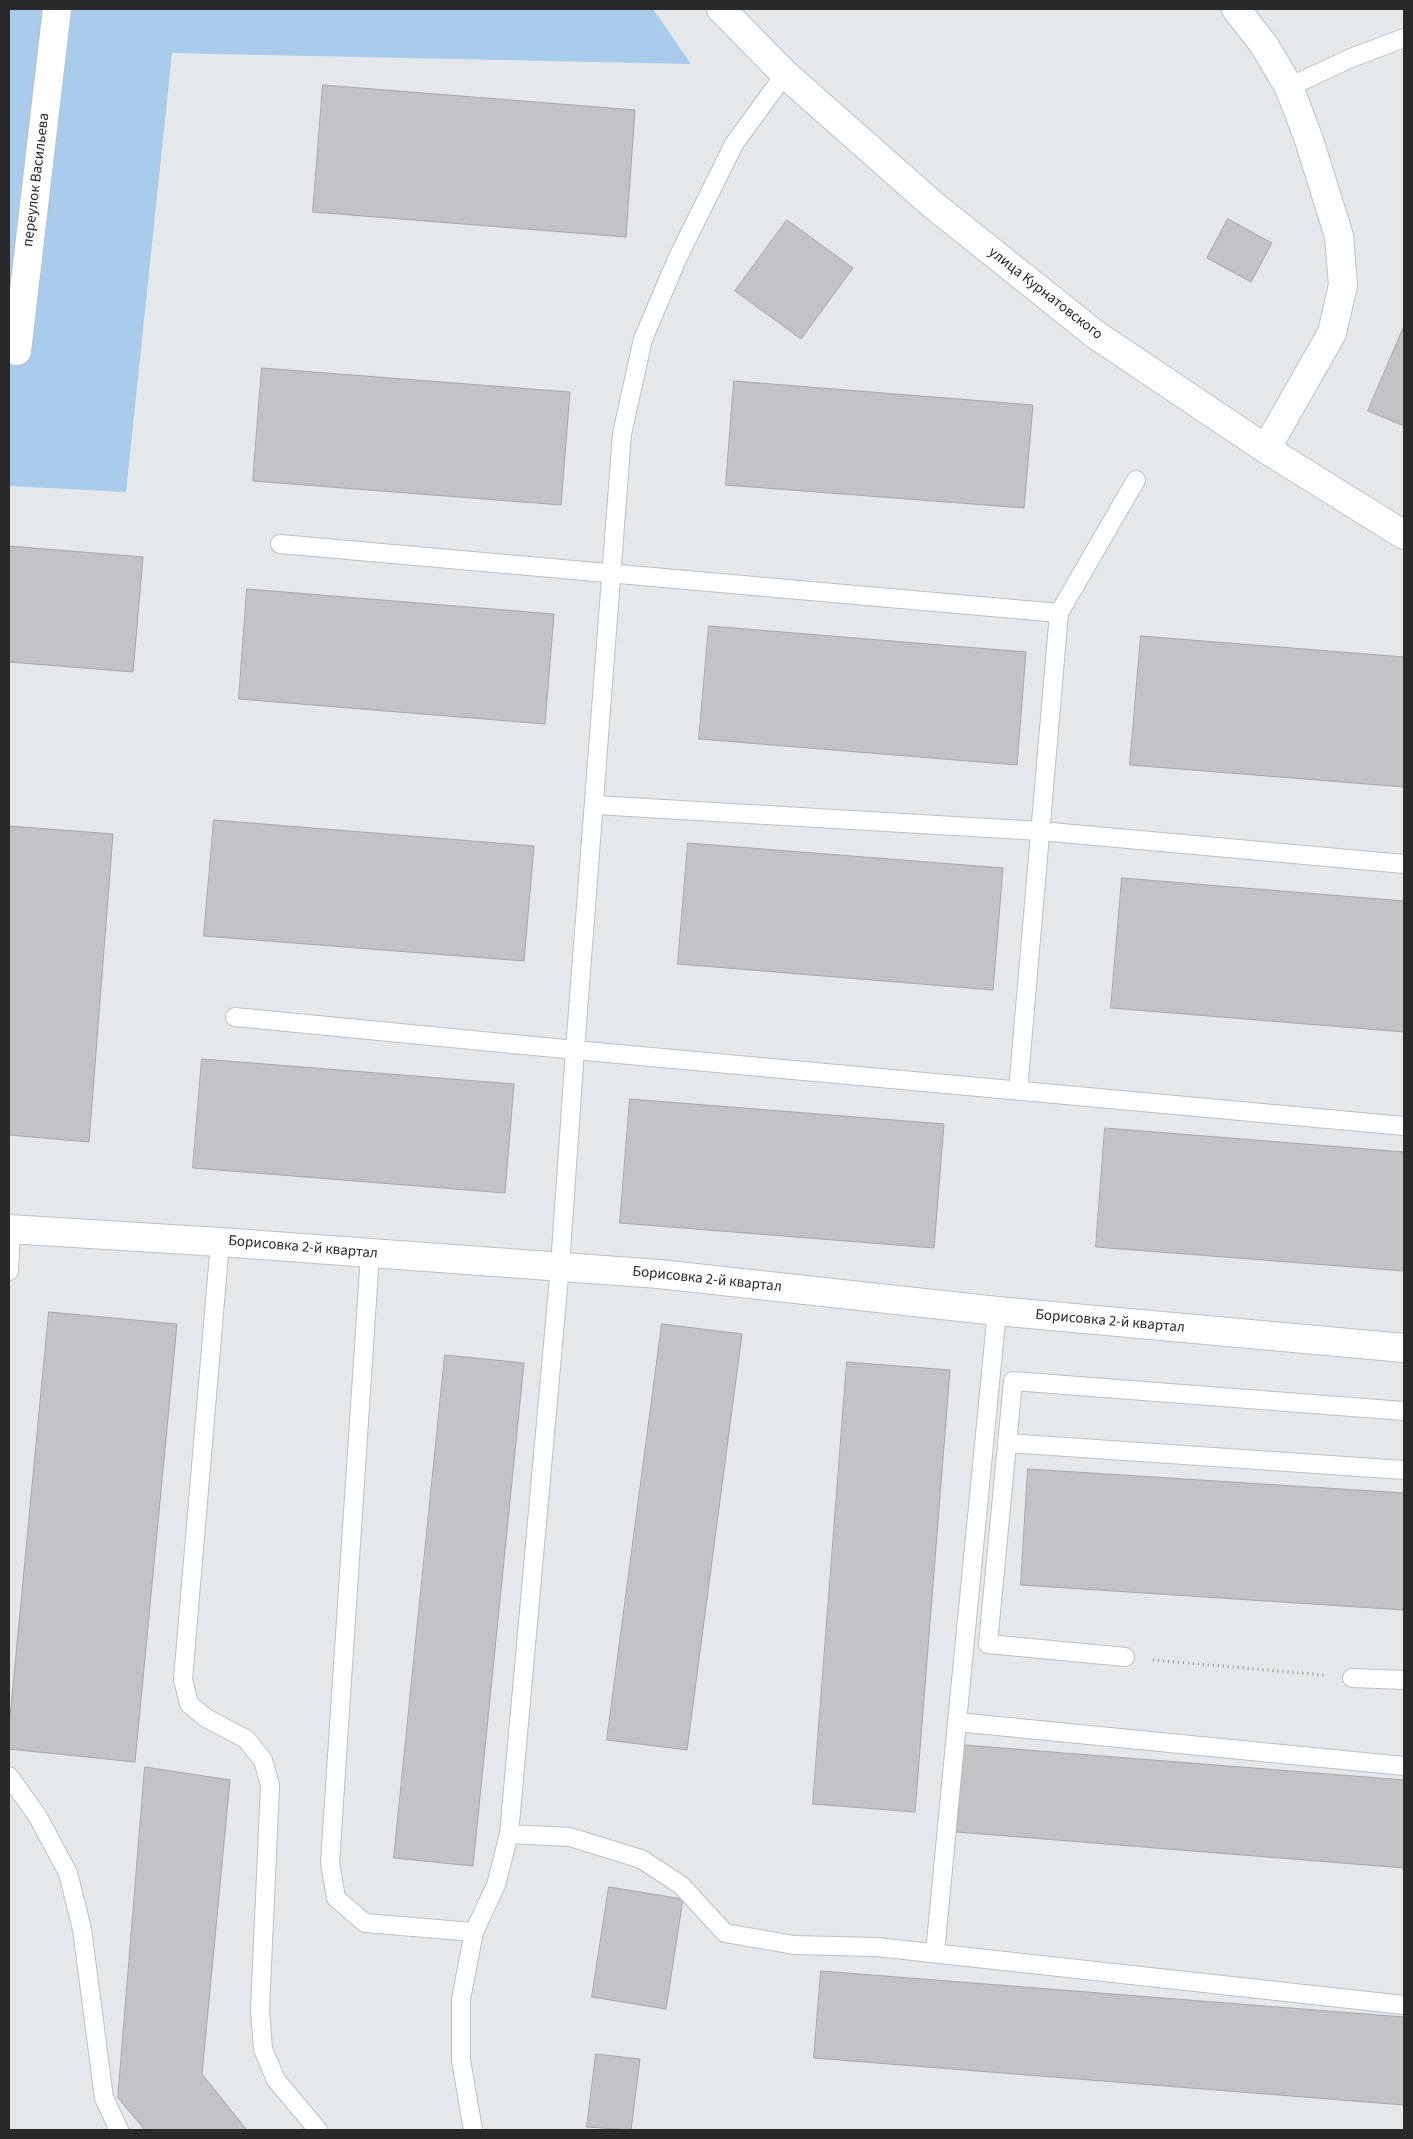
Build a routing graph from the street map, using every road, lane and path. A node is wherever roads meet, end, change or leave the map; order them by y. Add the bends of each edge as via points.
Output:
1 (57, 9) edge
2 (721, 9) edge
3 (1236, 9) edge
4 (1404, 38) edge
5 (785, 74) junction
6 (1289, 87) junction
7 (18, 351) dead end
8 (1266, 449) junction
9 (1136, 480) dead end
10 (1404, 535) edge
11 (280, 544) dead end
12 (610, 575) junction
13 (1059, 613) junction
14 (594, 805) junction
15 (1040, 831) junction
16 (1404, 864) edge
17 (235, 1018) dead end
18 (575, 1050) junction
19 (1018, 1090) junction
20 (1404, 1126) edge
21 (10, 1229) edge
22 (220, 1242) junction
23 (370, 1254) junction
24 (560, 1266) junction
25 (9, 1271) edge
26 (997, 1311) junction
27 (1404, 1348) edge
28 (1404, 1411) edge
29 (1008, 1443) junction
30 (1404, 1470) edge
31 (1125, 1657) joint
32 (1352, 1678) joint
33 (1404, 1680) edge
34 (957, 1722) junction
35 (1404, 1766) edge
36 (9, 1776) edge
37 (509, 1834) junction
38 (474, 1932) junction
39 (935, 1953) junction
40 (1404, 2005) edge
41 (119, 2130) edge
42 (318, 2130) edge
43 (473, 2130) edge

1 - 7 street, переулок Васильева
2 - 5 street, улица Курнатовского
3 - 6 street via 1264,45
4 - 6 lane
5 - 8 street, улица Курнатовского via 932,204 1096,335
5 - 12 lane via 734,144 678,257 643,338 622,434
6 - 8 street via 1339,236 1342,285 1332,333
8 - 10 street, улица Курнатовского
9 - 13 lane
11 - 12 lane
12 - 13 lane
12 - 14 lane
13 - 15 lane
14 - 15 lane
14 - 18 lane
15 - 16 lane
15 - 19 lane
17 - 18 lane
18 - 19 lane
18 - 24 lane
19 - 20 lane
21 - 22 street, Борисовка 2-й квартал
21 - 25 lane
22 - 23 street, Борисовка 2-й квартал
22 - 42 lane via 183,1679 189,1704 206,1718 246,1739 262,1760 270,1785 260,2010 263,2049 276,2080
23 - 24 street, Борисовка 2-й квартал
23 - 38 lane via 330,1863 336,1898 365,1923
24 - 26 street, Борисовка 2-й квартал
24 - 37 lane
26 - 27 street, Борисовка 2-й квартал
26 - 34 lane
28 - 29 lane via 1013,1381
29 - 30 lane
29 - 31 lane via 988,1644
31 - 32 path
32 - 33 lane
34 - 35 lane
34 - 39 lane
36 - 41 lane via 38,1817 68,1873 82,1929 104,2098
37 - 38 lane via 496,1885
37 - 39 lane via 570,1837 641,1859 681,1885 725,1933 794,1945 877,1947
38 - 43 lane via 460,1999 460,2060
39 - 40 lane

